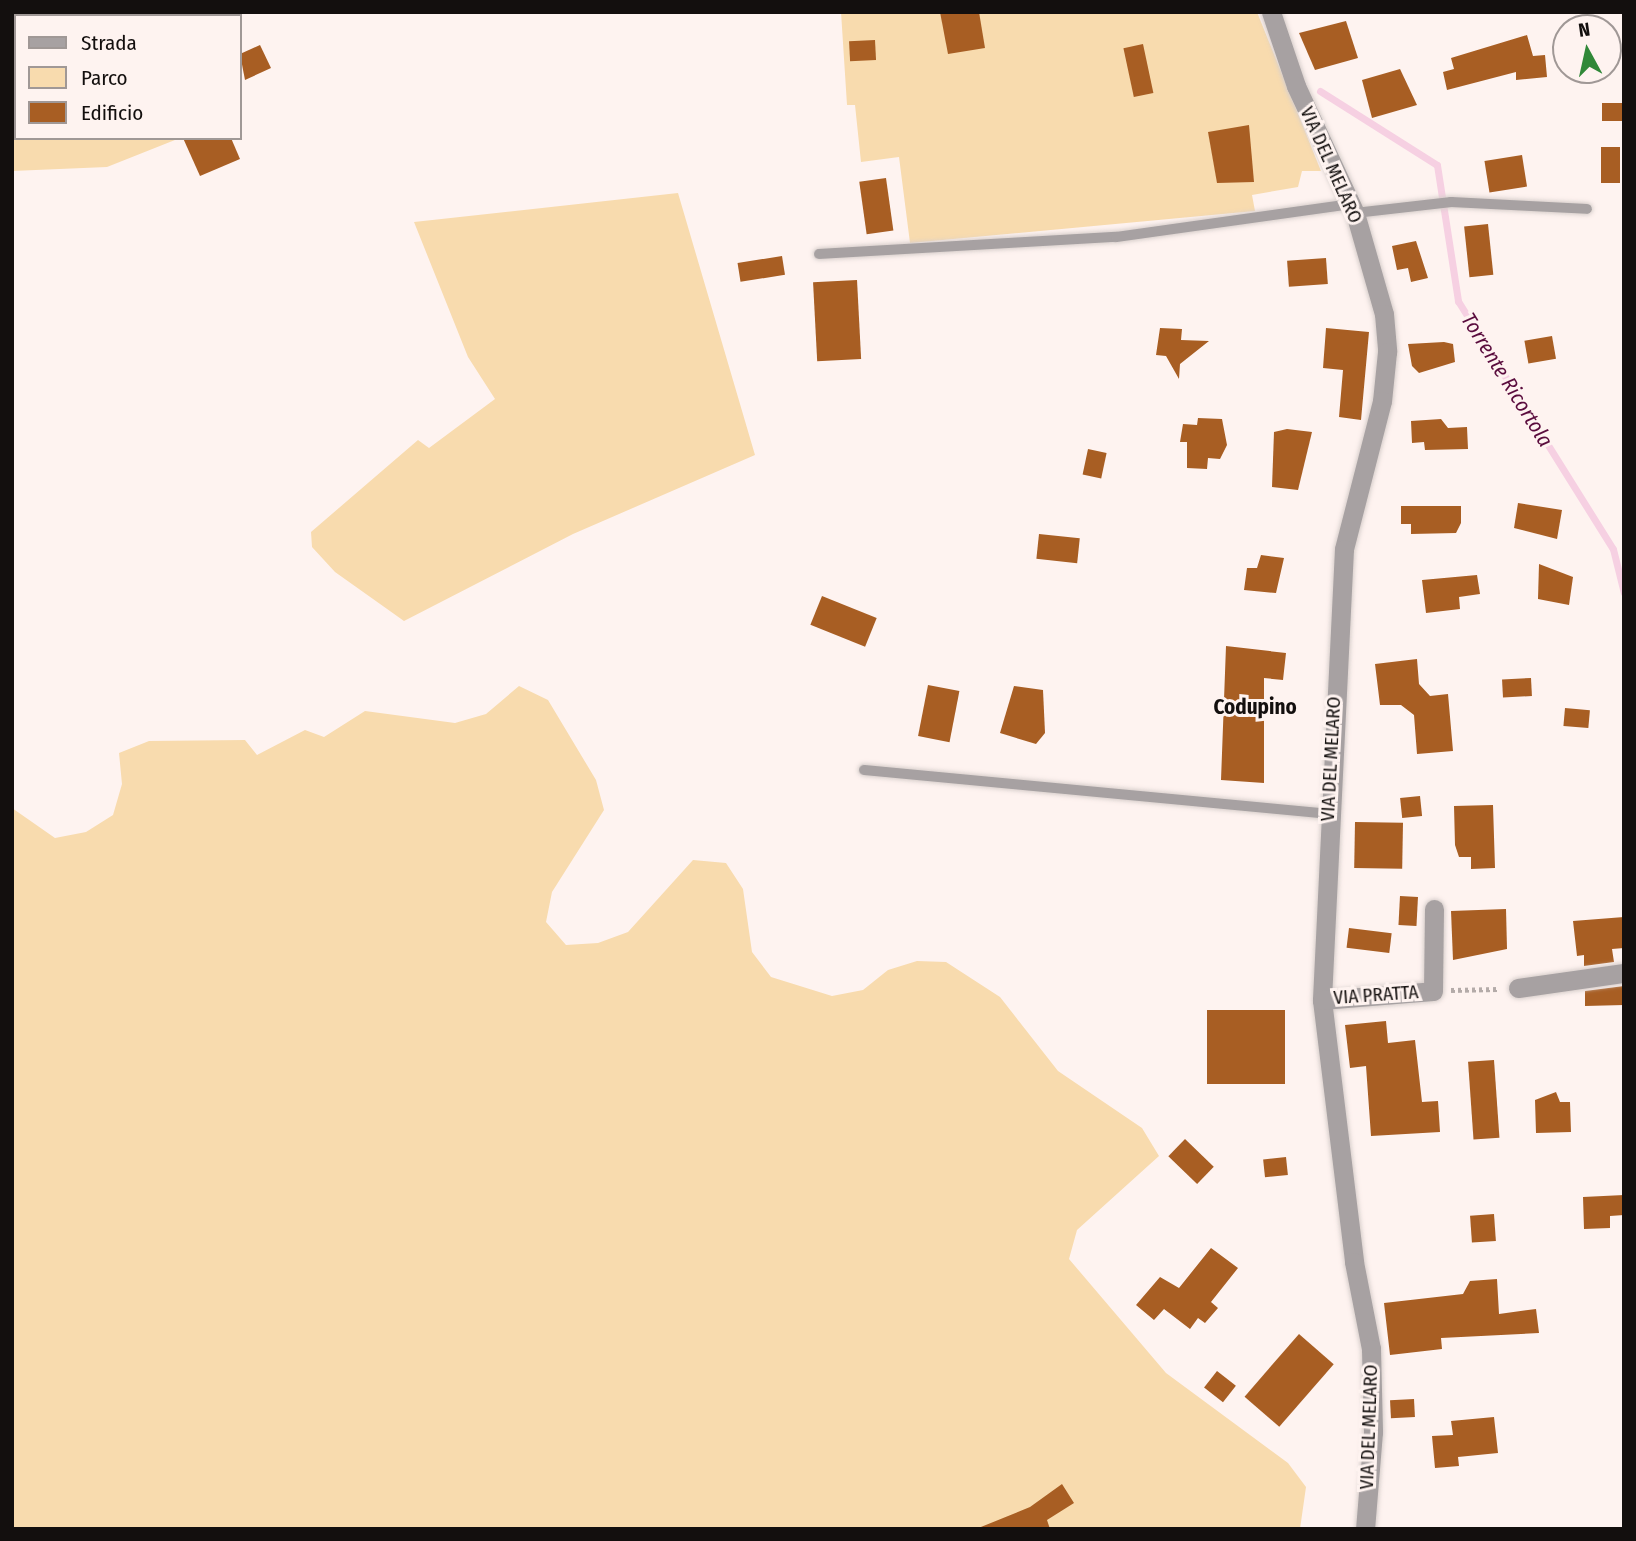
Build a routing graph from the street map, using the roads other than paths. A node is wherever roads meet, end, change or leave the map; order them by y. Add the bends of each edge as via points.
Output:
1 (1271, 12) edge
2 (1352, 209) junction
3 (1587, 209) dead end
4 (819, 254) dead end
5 (864, 771) dead end
6 (1328, 814) junction
7 (1434, 909) dead end
8 (1624, 972) edge
9 (1518, 988) road end
10 (1322, 1000) junction
11 (1365, 1529) edge

1 - 2 street, VIA DEL MELARO via 1296,86
2 - 3 lane via 1451,202
2 - 4 lane via 1116,237
2 - 6 street, VIA DEL MELARO via 1384,314 1387,352 1382,401 1344,549
5 - 6 lane
6 - 10 street, VIA DEL MELARO
7 - 10 street, VIA PRATTA via 1433,991
8 - 9 street
10 - 11 street, VIA DEL MELARO via 1353,1262 1371,1349 1373,1432

